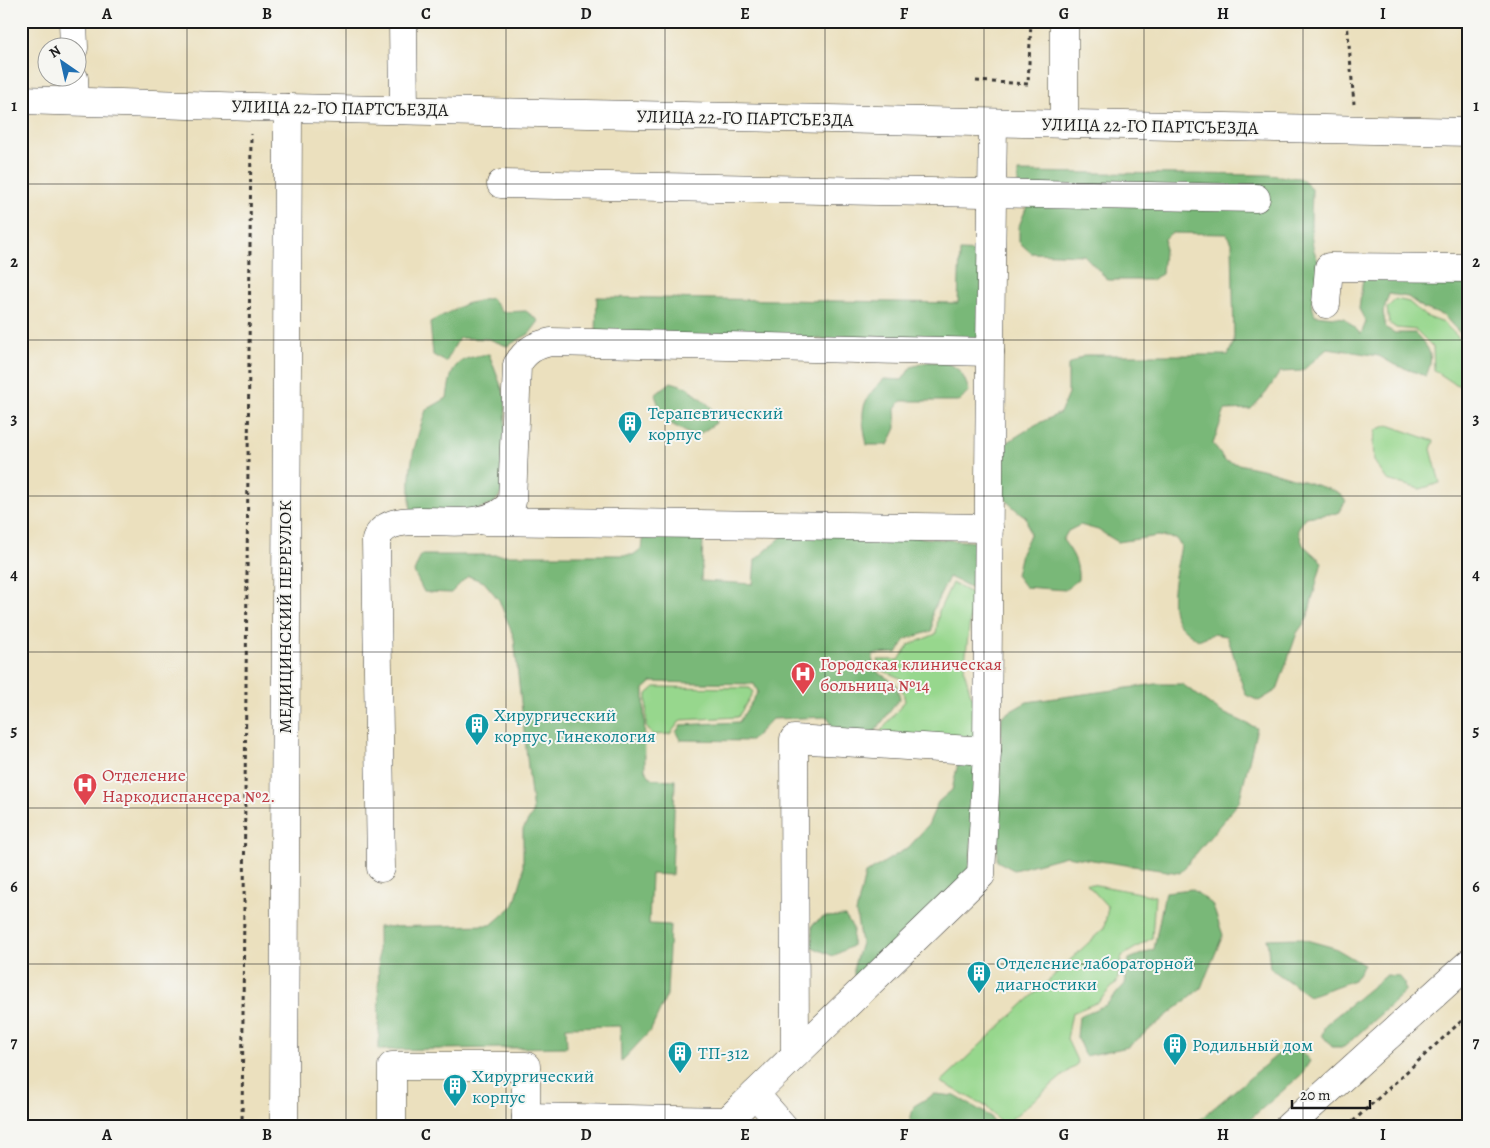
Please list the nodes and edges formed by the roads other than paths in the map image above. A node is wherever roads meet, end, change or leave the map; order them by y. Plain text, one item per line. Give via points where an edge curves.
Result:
1 (73, 21) edge
2 (403, 21) edge
3 (1064, 21) edge
4 (74, 38) edge
5 (74, 89) edge
6 (21, 100) edge
7 (288, 108) junction
8 (404, 110) junction
9 (994, 123) junction
10 (1064, 124) junction
11 (1469, 132) edge
12 (501, 184) dead end
13 (992, 194) junction
14 (1256, 198) dead end
15 (1469, 268) edge
16 (1326, 304) dead end
17 (990, 352) junction
18 (485, 521) junction
19 (989, 528) junction
20 (987, 751) junction
21 (381, 868) dead end
22 (1469, 963) edge
23 (795, 1055) junction
24 (755, 1094) junction
25 (526, 1122) edge
26 (284, 1127) edge
27 (392, 1127) edge
28 (784, 1127) edge
29 (1288, 1127) edge

1 - 4 street
2 - 8 street
3 - 10 street
5 - 6 street, УЛИЦА 22-ГО ПАРТСЪЕЗДА
5 - 7 street, УЛИЦА 22-ГО ПАРТСЪЕЗДА
7 - 8 street, УЛИЦА 22-ГО ПАРТСЪЕЗДА
7 - 26 street, МЕДИЦИНСКИЙ ПЕРЕУЛОК
8 - 9 street, УЛИЦА 22-ГО ПАРТСЪЕЗДА
9 - 10 street, УЛИЦА 22-ГО ПАРТСЪЕЗДА
9 - 13 street
10 - 11 street, УЛИЦА 22-ГО ПАРТСЪЕЗДА
12 - 13 street
13 - 14 street
13 - 17 street
15 - 16 street via 1329,267
17 - 18 street via 541,344 530,349 517,365 512,502 501,514
17 - 19 street
18 - 19 street
18 - 21 street via 399,522 385,528 376,540
19 - 20 street
20 - 23 street via 981,875
20 - 23 street via 794,740
22 - 29 street
23 - 24 street
24 - 25 street via 727,1121
24 - 28 street
25 - 27 street via 526,1066 392,1066

